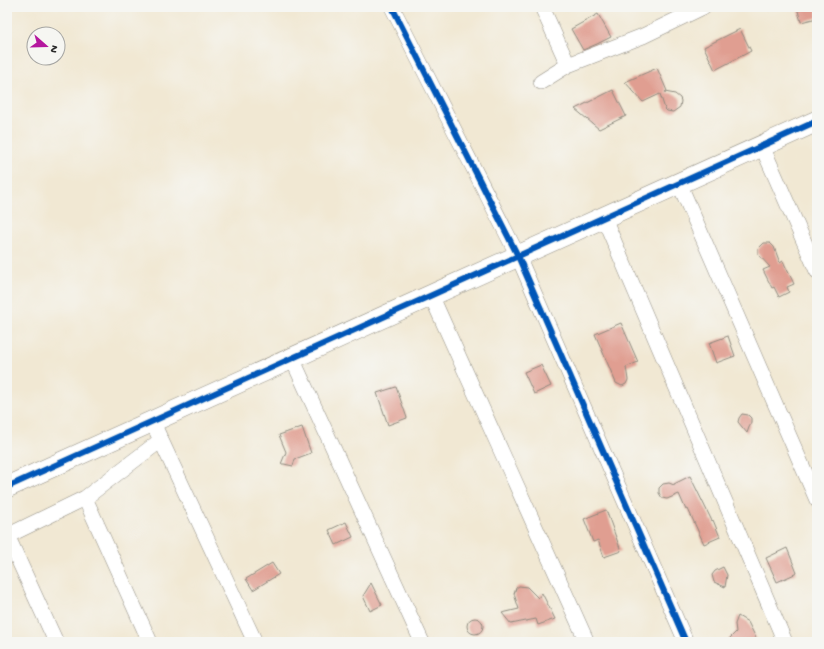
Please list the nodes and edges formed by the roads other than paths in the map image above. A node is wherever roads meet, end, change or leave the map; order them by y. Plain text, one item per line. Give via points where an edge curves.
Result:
1 (392, 7) edge
2 (542, 7) edge
3 (702, 7) edge
4 (568, 65) junction
5 (541, 82) dead end
6 (817, 121) edge
7 (762, 146) junction
8 (679, 183) junction
9 (604, 218) junction
10 (518, 256) junction
11 (817, 270) edge
12 (431, 295) junction
13 (292, 358) junction
14 (152, 421) junction
15 (161, 440) junction
16 (7, 487) edge
17 (84, 498) junction
18 (817, 500) edge
19 (7, 536) edge
20 (56, 642) edge
21 (150, 642) edge
22 (255, 642) edge
23 (422, 642) edge
24 (587, 642) edge
25 (686, 642) edge
26 (785, 642) edge

1 - 10 street
2 - 4 street
3 - 4 street via 643,36
4 - 5 street
6 - 7 street
7 - 8 street
7 - 11 street
8 - 9 street
8 - 18 street
9 - 10 street
9 - 26 street
10 - 12 street
10 - 25 street
12 - 13 street
12 - 24 street
13 - 14 street
13 - 23 street
14 - 15 street
14 - 16 street
15 - 17 street
15 - 22 street
17 - 19 street
17 - 21 street
19 - 20 street

